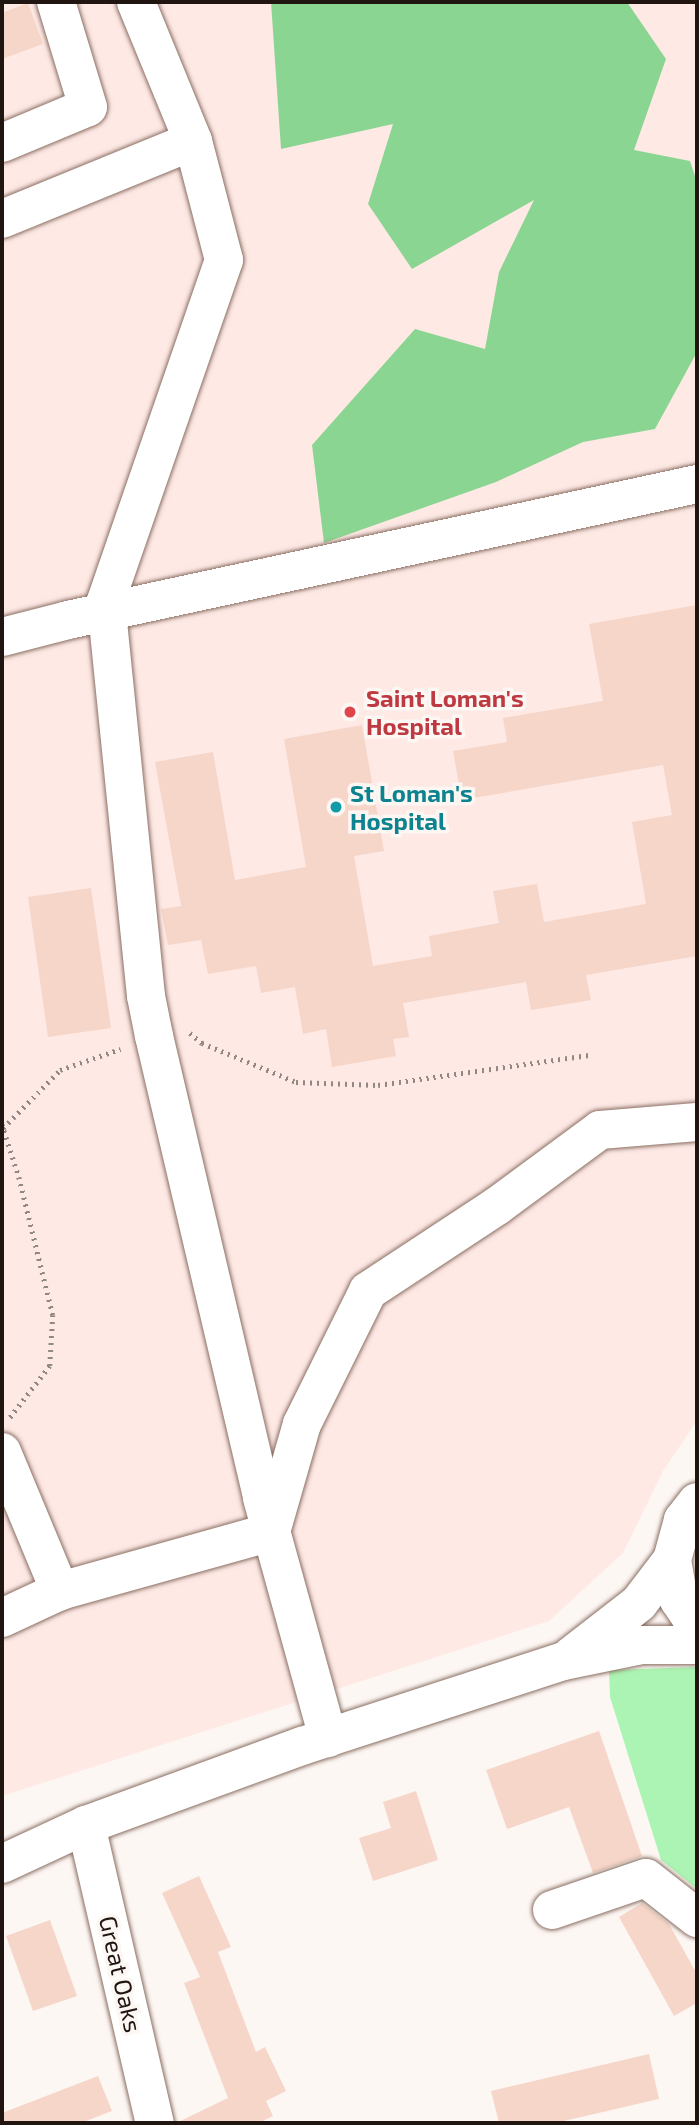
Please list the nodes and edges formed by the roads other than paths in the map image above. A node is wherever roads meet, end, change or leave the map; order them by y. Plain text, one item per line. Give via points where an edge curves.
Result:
1 (56, 2) edge
2 (136, 2) edge
3 (193, 141) junction
4 (2, 143) edge
5 (2, 219) edge
6 (697, 484) edge
7 (107, 612) junction
8 (2, 638) edge
9 (697, 1122) edge
10 (2, 1452) edge
11 (697, 1502) edge
12 (271, 1532) junction
13 (672, 1560) junction
14 (60, 1591) junction
15 (2, 1618) edge
16 (697, 1627) edge
17 (697, 1645) edge
18 (564, 1661) junction
19 (328, 1738) junction
20 (86, 1825) junction
21 (2, 1864) edge
22 (552, 1910) dead end
23 (697, 1918) edge
24 (155, 2123) edge

1 - 4 street via 88,107
2 - 3 street
3 - 5 street
3 - 7 street via 224,260 106,601
6 - 7 street
7 - 8 street
7 - 12 street via 146,996
9 - 12 street via 600,1130 497,1206 368,1291 302,1424
10 - 14 street
11 - 13 street via 683,1520
12 - 14 street
12 - 19 street
13 - 16 street via 679,1600
13 - 18 street via 639,1603
14 - 15 street
17 - 18 street via 642,1645
18 - 19 street
19 - 20 street
20 - 21 street
20 - 24 street, Great Oaks
22 - 23 street via 646,1878

